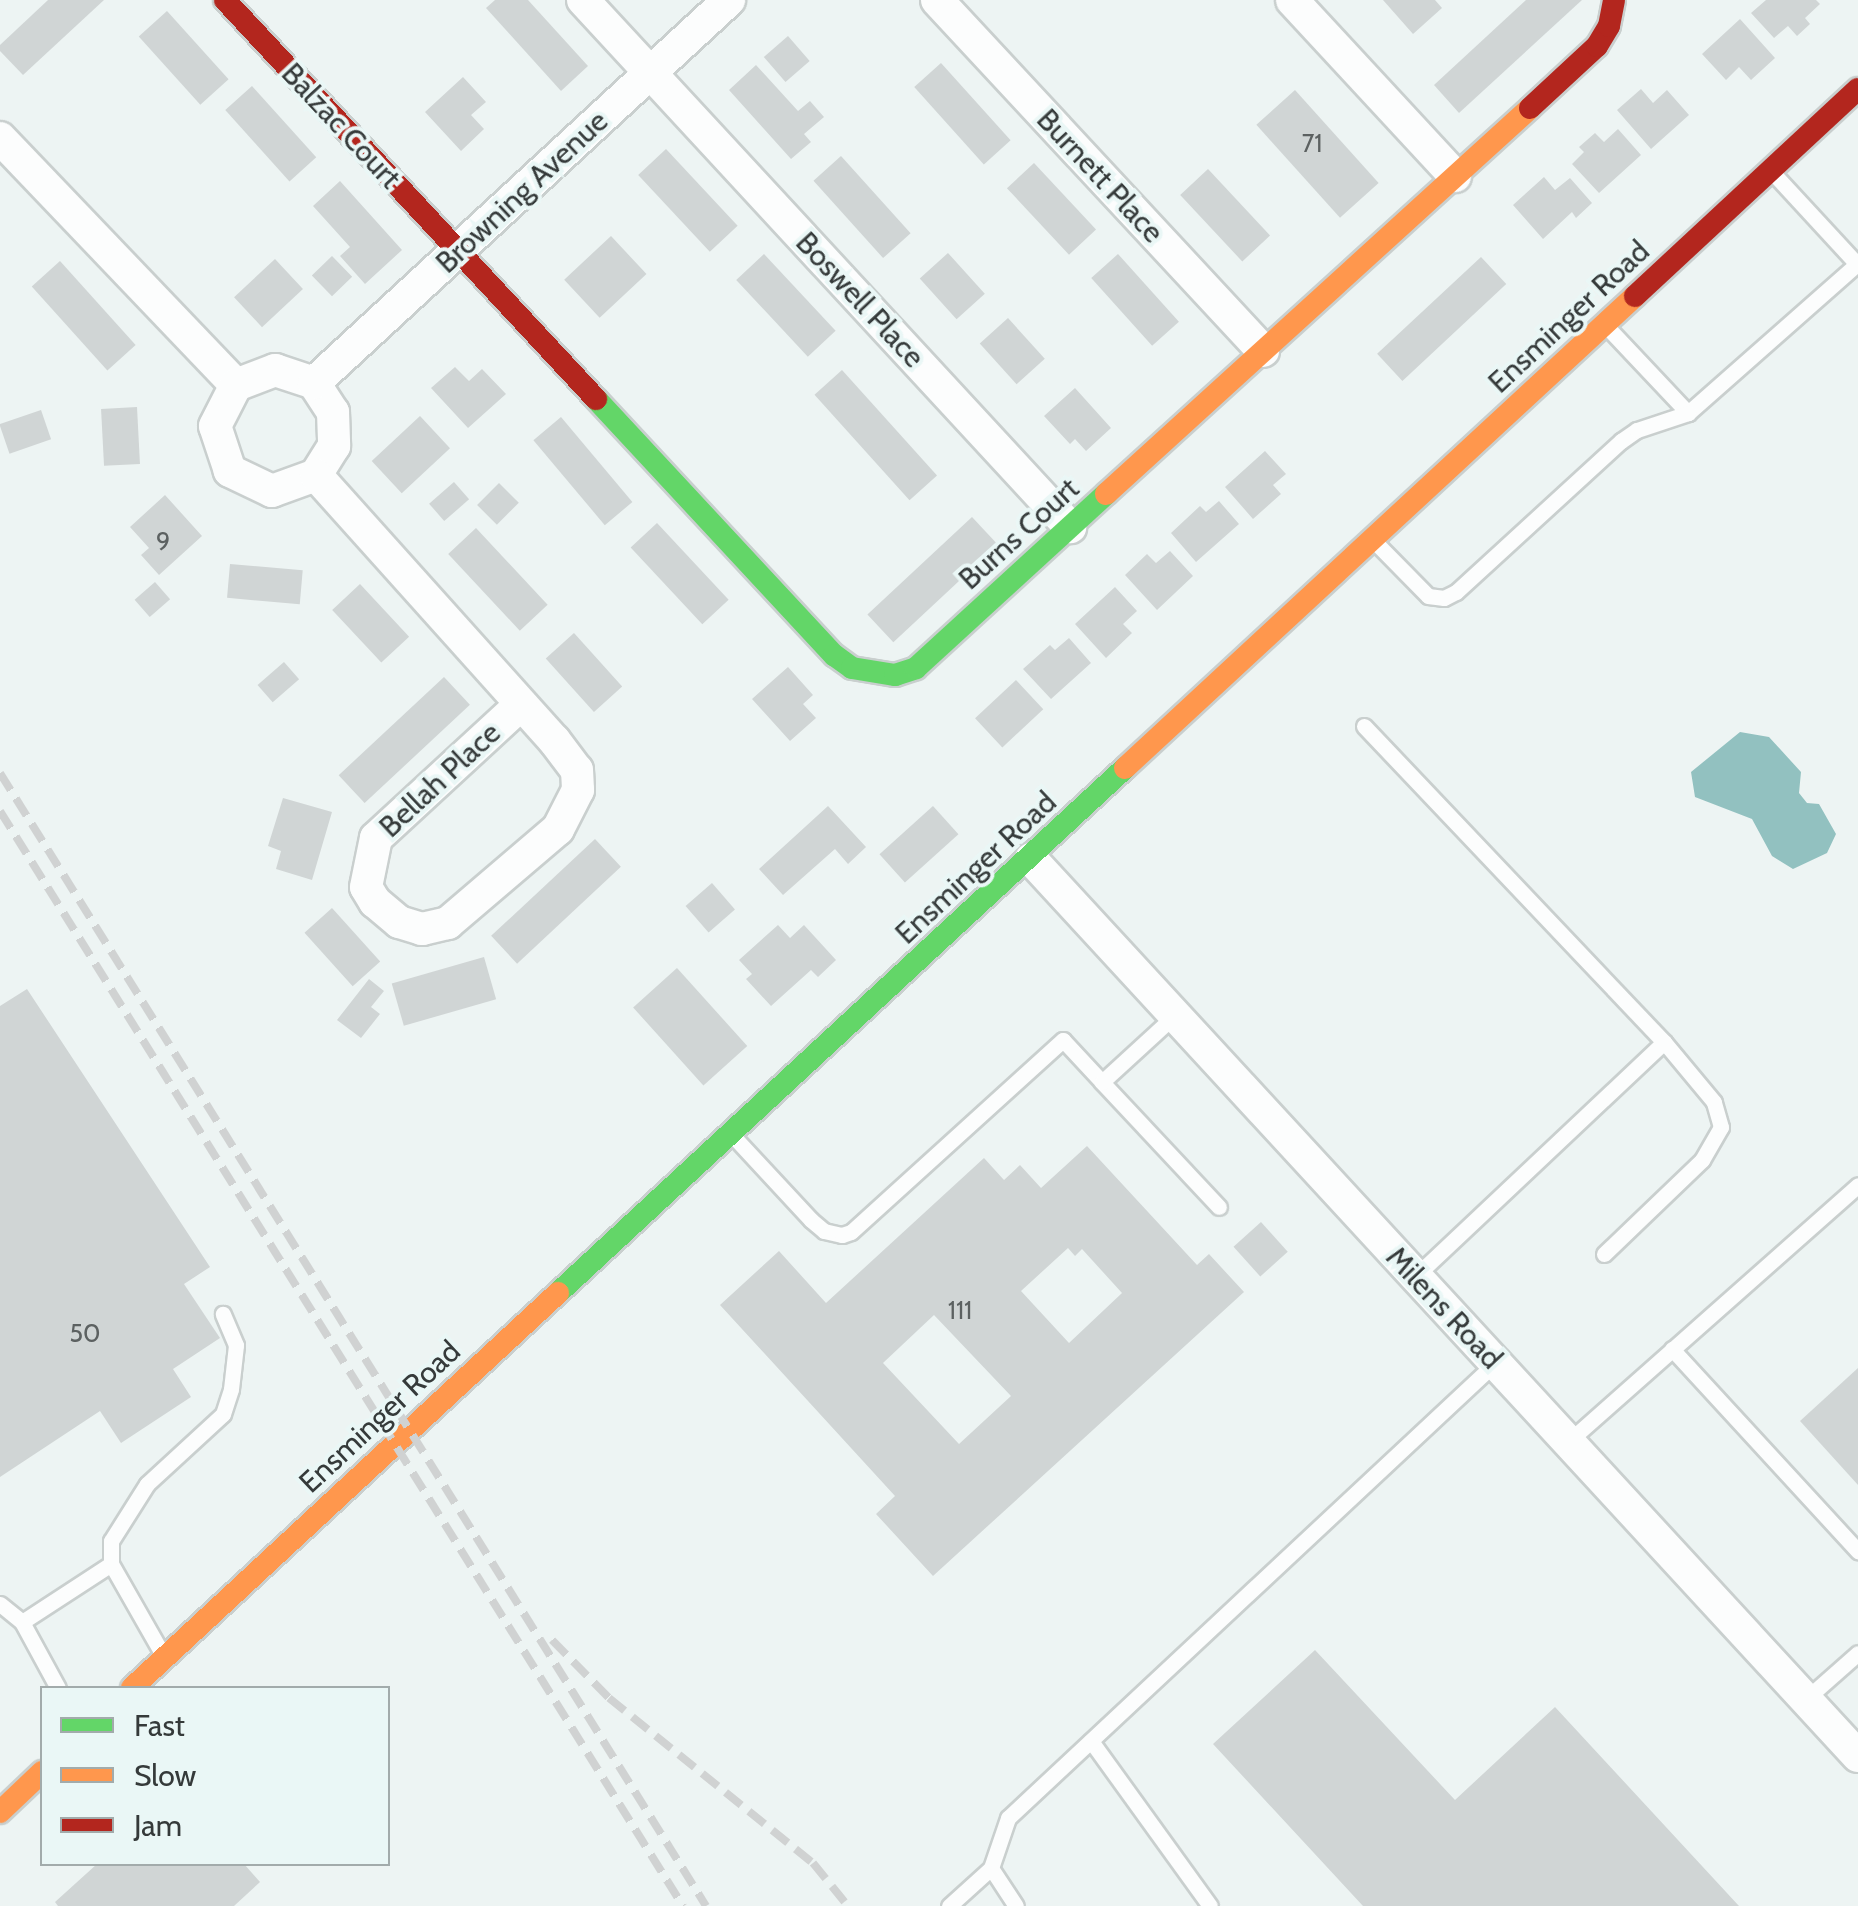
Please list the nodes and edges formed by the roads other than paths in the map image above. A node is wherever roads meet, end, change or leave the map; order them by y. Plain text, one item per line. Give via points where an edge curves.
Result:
1 (224, 0) edge
2 (583, 0) edge
3 (729, 0) edge
4 (937, 0) edge
5 (1292, 0) edge
6 (1614, 0) edge
7 (650, 73) junction
8 (1858, 89) edge
9 (0, 138) edge
10 (1771, 170) junction
11 (1455, 176) junction
12 (458, 251) junction
13 (1857, 265) edge
14 (1605, 325) junction
15 (1264, 352) junction
16 (314, 384) junction
17 (236, 385) junction
18 (1688, 413) junction
19 (316, 475) junction
20 (1070, 527) junction
21 (1374, 540) junction
22 (521, 704) junction
23 (1364, 726) dead end
24 (1031, 859) junction
25 (1175, 1015) junction
26 (1664, 1042) junction
27 (1102, 1082) junction
28 (731, 1134) junction
29 (1858, 1184) edge
30 (1219, 1207) dead end
31 (1604, 1254) dead end
32 (1416, 1277) junction
33 (224, 1314) dead end
34 (1672, 1350) junction
35 (1496, 1363) junction
36 (1569, 1441) junction
37 (1858, 1551) edge
38 (110, 1564) junction
39 (0, 1604) edge
40 (22, 1622) junction
41 (1858, 1652) edge
42 (165, 1658) junction
43 (57, 1686) edge
44 (134, 1686) edge
45 (1806, 1699) junction
46 (1091, 1741) junction
47 (1858, 1756) edge
48 (40, 1774) edge
49 (0, 1812) edge
50 (991, 1868) junction
51 (948, 1906) edge
52 (1016, 1906) edge
53 (1210, 1906) edge

1 - 12 street, Balzac Court
2 - 7 street, Boswell Place
3 - 7 street, Browning Avenue
4 - 15 street, Burnett Place
5 - 11 street
6 - 11 street, Burns Court via 1597,46
7 - 12 street, Browning Avenue
7 - 20 street, Boswell Place
8 - 10 street, Ensminger Road
9 - 17 street
10 - 13 lane
10 - 14 street, Ensminger Road
11 - 15 street, Burns Court
12 - 16 street, Browning Avenue
12 - 20 street, Burns Court via 852,668 895,675 916,668
13 - 18 lane
14 - 18 lane
14 - 21 street, Ensminger Road
15 - 20 street, Burns Court
16 - 17 street via 275,370
16 - 19 street via 333,412 334,446
17 - 19 street via 215,426 230,470 272,491
18 - 21 lane via 1621,441 1444,598 1428,596
19 - 22 street, Bellah Place
21 - 24 street, Ensminger Road
22 - 22 street, Bellah Place via 576,770 578,790 558,829 448,923 422,929 398,922 366,887 376,838
23 - 26 lane
24 - 25 street, Milens Road
24 - 28 street, Ensminger Road
25 - 27 lane
25 - 32 street, Milens Road
26 - 31 lane via 1714,1102 1721,1128 1702,1160
26 - 32 lane
27 - 28 lane via 1062,1040 842,1235 811,1220
27 - 30 lane
28 - 42 street, Ensminger Road
29 - 34 lane
32 - 35 street, Milens Road
33 - 38 lane via 236,1345 222,1414 147,1484 111,1540
34 - 36 lane
34 - 37 lane
35 - 36 street, Milens Road
35 - 46 lane
36 - 45 street, Milens Road
38 - 40 lane
38 - 42 lane
39 - 40 lane
40 - 43 lane
41 - 45 lane
42 - 44 street, Ensminger Road
45 - 47 street, Milens Road
46 - 50 lane via 1008,1818
46 - 53 lane
48 - 49 street
50 - 51 lane
50 - 52 lane

